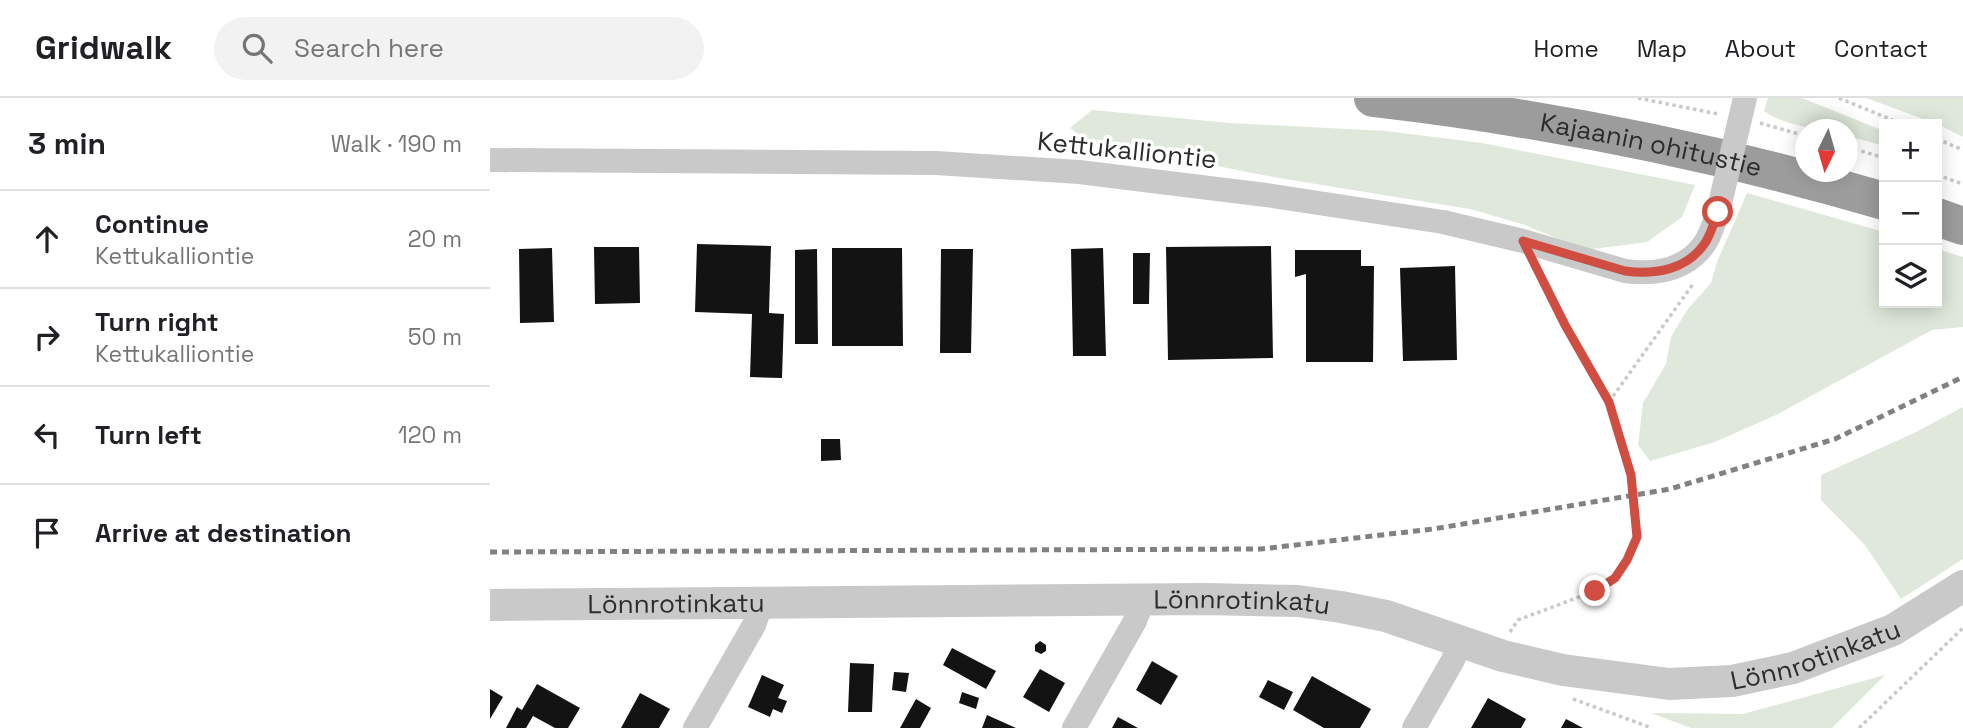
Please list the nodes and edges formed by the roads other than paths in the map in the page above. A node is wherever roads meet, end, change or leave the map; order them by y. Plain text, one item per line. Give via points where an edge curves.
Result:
1 (1373, 98) edge
2 (1745, 98) edge
3 (490, 160) edge
4 (1879, 200) edge
5 (1942, 219) edge
6 (1963, 226) edge
7 (1963, 586) edge
8 (1143, 600) junction
9 (762, 603) junction
10 (490, 605) edge
11 (1461, 642) junction
12 (695, 728) edge
13 (1074, 728) edge
14 (1414, 728) edge

1 - 4 highway, Kajaanin ohitustie via 1642,139
2 - 3 street, Kettukalliontie, bridge via 1718,212 1706,242 1694,256 1672,269 1642,273 1416,218 1066,172 936,163
5 - 6 highway
7 - 11 street, Lönnrotinkatu via 1893,630 1793,668 1732,681 1669,684 1563,670
8 - 9 street, Lönnrotinkatu
8 - 11 street, Lönnrotinkatu via 1298,601 1386,617
8 - 13 street
9 - 10 street, Lönnrotinkatu
9 - 12 street
11 - 14 street

